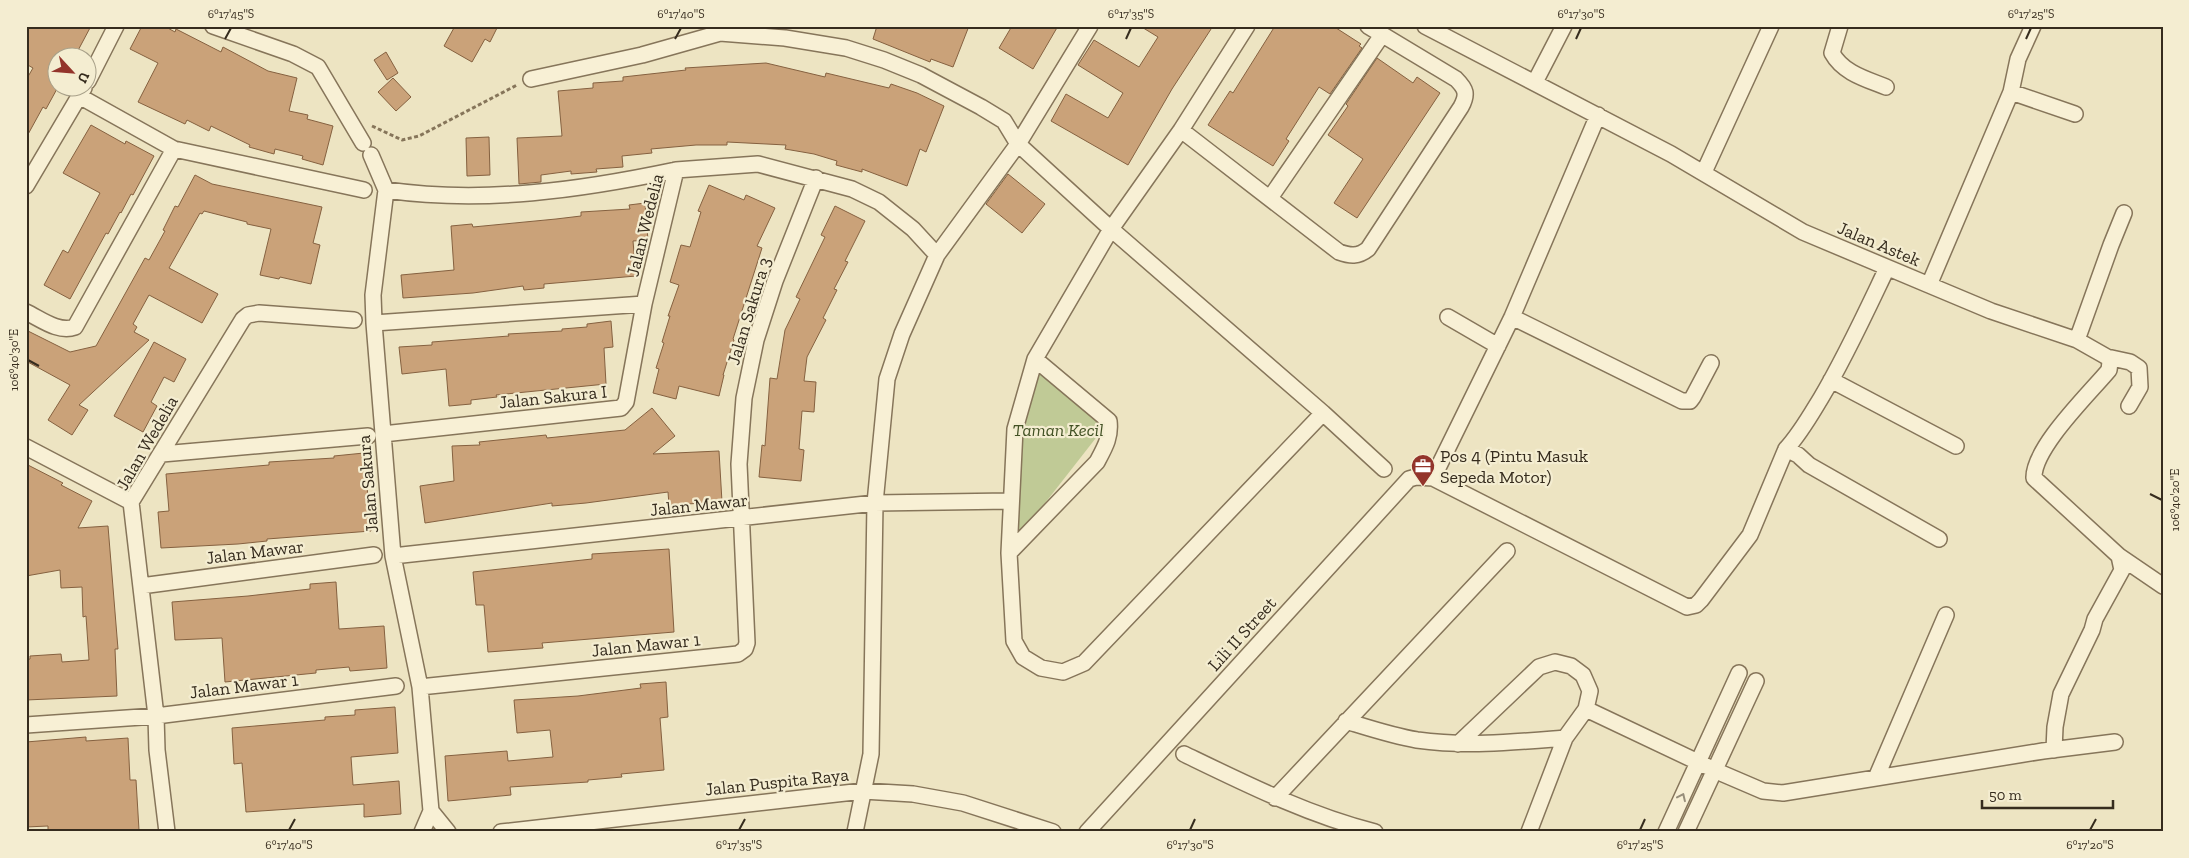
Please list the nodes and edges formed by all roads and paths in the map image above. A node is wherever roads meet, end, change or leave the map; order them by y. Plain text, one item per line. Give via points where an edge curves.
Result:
1 (116, 26) edge
2 (213, 26) edge
3 (1090, 26) edge
4 (1247, 26) edge
5 (1368, 26) edge
6 (1425, 26) edge
7 (1564, 26) edge
8 (1771, 26) edge
9 (1840, 26) edge
10 (2033, 26) edge
11 (721, 30) edge
12 (1382, 35) junction
13 (98, 61) edge
14 (530, 79) joint
15 (1535, 82) junction
16 (1886, 87) dead end
17 (2011, 92) junction
18 (78, 98) edge
19 (92, 98) edge
20 (347, 114) junction
21 (2075, 114) dead end
22 (1598, 115) junction
23 (1181, 130) junction
24 (1018, 144) junction
25 (174, 149) junction
26 (676, 170) junction
27 (1704, 172) junction
28 (816, 178) junction
29 (26, 186) edge
30 (364, 190) dead end
31 (386, 190) junction
32 (1270, 198) junction
33 (2124, 213) dead end
34 (1111, 230) junction
35 (937, 255) junction
36 (1888, 268) junction
37 (1929, 285) junction
38 (644, 304) junction
39 (26, 312) edge
40 (1448, 317) dead end
41 (1512, 317) junction
42 (354, 320) dead end
43 (374, 323) junction
44 (2077, 340) junction
45 (1498, 346) junction
46 (2107, 357) junction
47 (1035, 359) junction
48 (1711, 363) dead end
49 (1831, 380) junction
50 (2129, 406) dead end
51 (1323, 413) junction
52 (376, 435) junction
53 (1956, 446) dead end
54 (26, 447) edge
55 (1786, 449) junction
56 (162, 454) junction
57 (1384, 469) dead end
58 (1433, 478) junction
59 (1010, 501) junction
60 (131, 502) junction
61 (875, 503) junction
62 (740, 519) junction
63 (1939, 538) dead end
64 (1507, 551) dead end
65 (1009, 552) junction
66 (374, 555) dead end
67 (394, 556) junction
68 (2119, 556) junction
69 (141, 586) junction
70 (2163, 586) edge
71 (1946, 615) dead end
72 (1739, 673) dead end
73 (1756, 681) dead end
74 (396, 686) dead end
75 (420, 687) junction
76 (1586, 709) junction
77 (156, 716) junction
78 (1346, 722) junction
79 (26, 725) edge
80 (1565, 738) junction
81 (2115, 742) dead end
82 (1458, 744) junction
83 (2054, 750) junction
84 (1184, 754) dead end
85 (1697, 763) junction
86 (1714, 770) junction
87 (1876, 778) junction
88 (863, 791) junction
89 (1275, 798) junction
90 (431, 811) junction
91 (167, 832) edge
92 (422, 832) edge
93 (448, 832) edge
94 (501, 832) edge
95 (855, 832) edge
96 (1053, 832) edge
97 (1087, 832) edge
98 (1375, 832) edge
99 (1529, 832) edge
100 (1666, 832) edge
101 (1686, 832) edge

1 - 13 street
2 - 20 street via 293,54 318,67
3 - 24 street
4 - 23 street
5 - 12 street
6 - 15 street, Jalan Astek
7 - 15 street
8 - 27 street
9 - 16 street via 1832,54 1837,63
10 - 17 street, Jalan Astek via 2018,59
11 - 14 street via 642,55
11 - 24 street via 816,42 884,60 982,106 1004,121
12 - 32 street
12 - 32 street via 1456,79 1466,93 1461,107 1368,249 1354,256 1338,252
14 - 20 path via 419,136 402,140
15 - 22 street, Jalan Astek
17 - 21 street
17 - 37 street, Jalan Astek
18 - 29 street
19 - 25 street
20 - 31 street
22 - 27 street, Jalan Astek
22 - 41 street
23 - 32 street
23 - 34 street
24 - 34 street
24 - 35 street
25 - 30 street
25 - 39 street via 75,327 66,330
26 - 28 street, Jalan Wedelia via 758,164
26 - 31 street via 580,188 504,195 460,197
26 - 38 street, Jalan Wedelia
27 - 36 street, Jalan Astek via 1803,232
28 - 35 street, Jalan Wedelia via 852,189 878,202 913,229
28 - 62 street, Jalan Sakura 3 via 775,281 756,340 744,408 739,464
31 - 43 street, Jalan Sakura via 373,295
33 - 44 street
34 - 47 street
34 - 51 street
35 - 61 street via 902,334 887,379
36 - 37 street, Jalan Astek
36 - 49 street
37 - 44 street
38 - 43 street, Jalan Wedelia
38 - 52 street, Jalan Sakura I via 626,402 621,408
40 - 45 street
41 - 45 street
41 - 48 street via 1682,401 1690,401 1694,397
42 - 56 street, Jalan Wedelia via 259,312 248,315 238,326
43 - 52 street, Jalan Sakura
44 - 46 street
45 - 58 street
46 - 50 street via 2130,362 2139,368 2140,387
46 - 68 street via 2109,370 2043,447 2034,478
47 - 59 street via 1015,429
47 - 65 street via 1109,421 1110,432 1098,462
49 - 53 street
49 - 55 street
51 - 57 street
51 - 65 street via 1084,663 1063,672 1042,668 1023,657 1014,641
52 - 56 street, Jalan Sakura I
52 - 67 street, Jalan Sakura
54 - 60 street
55 - 58 street via 1750,535 1701,600 1687,607
55 - 63 street via 1808,465
56 - 60 street, Jalan Wedelia
58 - 97 street, Lili II Street via 1416,477 1401,486
59 - 61 street, Jalan Mawar
59 - 65 street
60 - 69 street, Jalan Wedelia
61 - 62 street, Jalan Mawar
61 - 88 street via 871,754
62 - 67 street, Jalan Mawar
62 - 75 street, Jalan Mawar 1 via 747,643 742,652
64 - 78 street
66 - 69 street, Jalan Mawar
67 - 75 street, Jalan Sakura
68 - 70 street
68 - 83 street via 2122,570 2095,619 2061,694
69 - 77 street, Jalan Wedelia
71 - 87 street
72 - 85 street
73 - 86 street
74 - 77 street, Jalan Mawar 1
75 - 90 street, Jalan Sakura
76 - 80 street
76 - 82 street via 1590,691 1583,675 1571,666 1555,662 1539,667
76 - 85 street
77 - 79 street, Jalan Mawar 1
77 - 91 street, Jalan Wedelia
78 - 82 street via 1415,740
78 - 89 street
80 - 82 street
80 - 99 street
81 - 83 street
83 - 87 street
84 - 89 street
85 - 86 street
100 -> 85 street
86 - 87 street via 1763,791 1783,793
86 - 101 street
88 - 94 street, Jalan Puspita Raya
88 - 95 street
88 - 96 street, Jalan Puspita Raya via 913,794 963,803
89 - 98 street
90 - 92 street, Jalan Sakura
90 - 93 street

